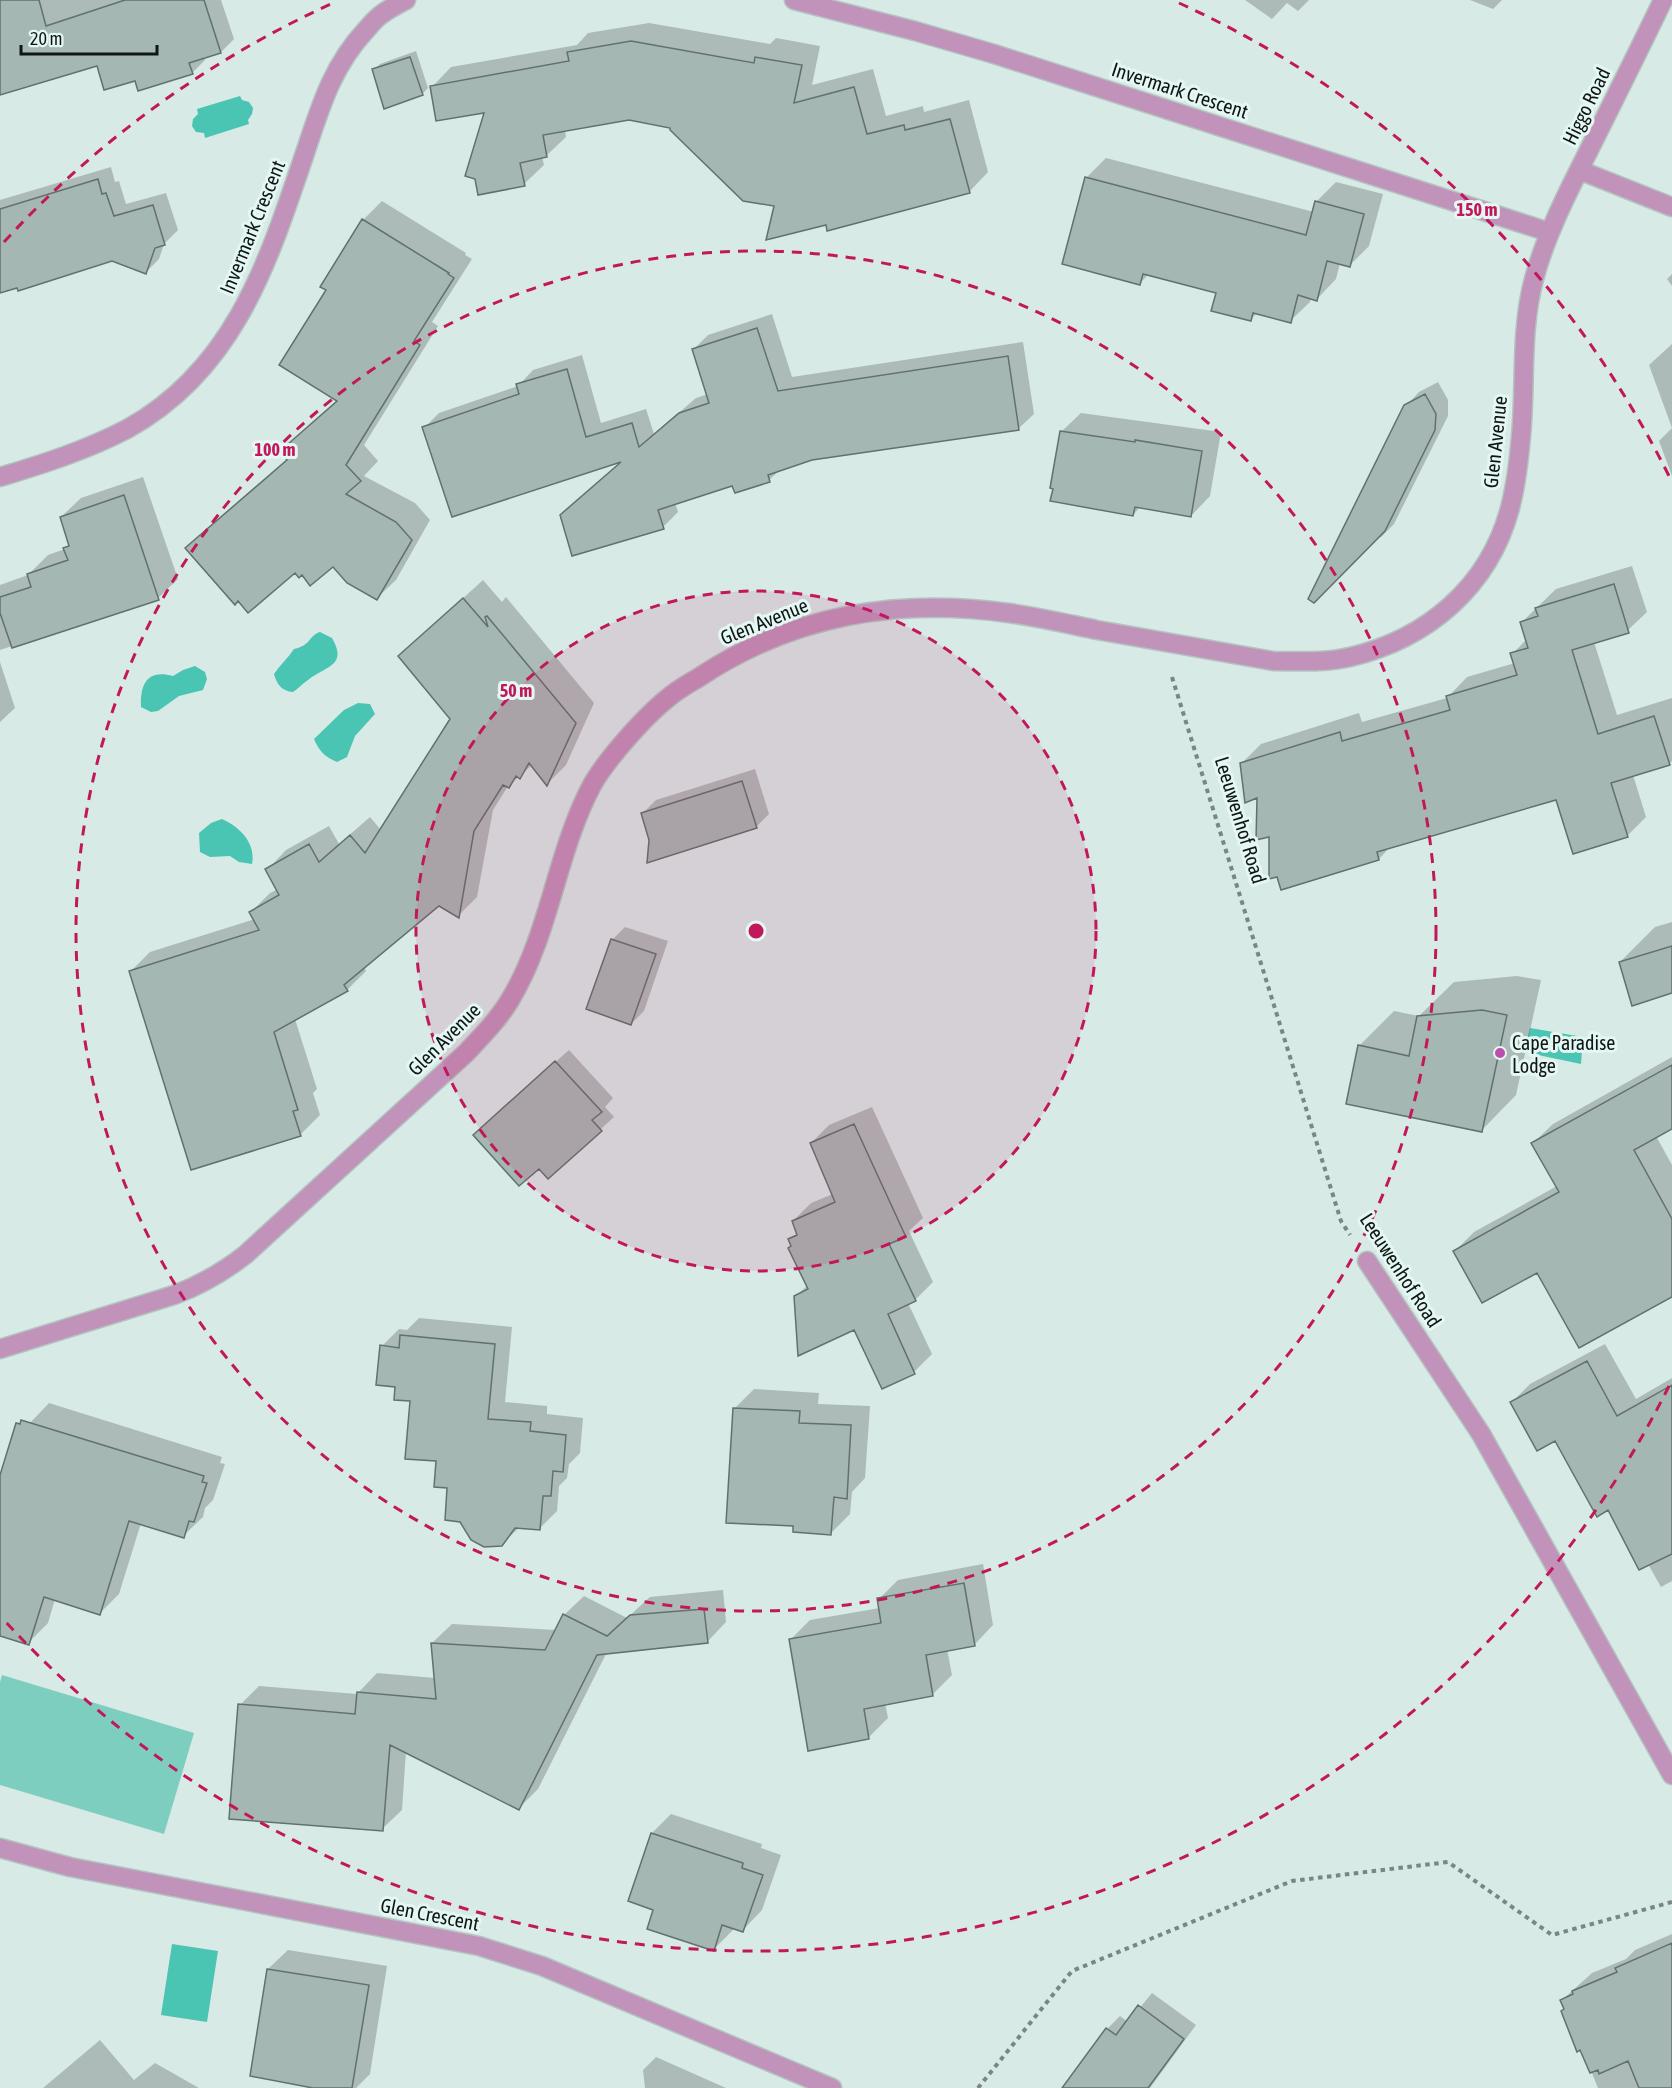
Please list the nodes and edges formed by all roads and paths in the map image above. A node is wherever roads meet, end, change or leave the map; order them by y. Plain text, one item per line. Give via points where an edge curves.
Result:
1 (406, 0) edge
2 (794, 0) edge
3 (1663, 0) edge
4 (1579, 170) junction
5 (1672, 207) edge
6 (1549, 232) junction
7 (0, 477) edge
8 (1161, 641) junction
9 (1367, 1261) joint
10 (0, 1349) edge
11 (1672, 1775) edge
12 (0, 1848) edge
13 (1672, 1902) edge
14 (832, 2088) edge
15 (978, 2088) edge

1 - 7 street, Invermark Crescent via 381,14 350,46 336,70 256,288 214,354 190,382 128,428 89,447
2 - 6 street, Invermark Crescent via 994,54
3 - 4 street, Higgo Road
4 - 5 street
4 - 6 street, Higgo Road
6 - 8 street, Glen Avenue via 1534,279 1525,328 1521,434 1510,510 1478,576 1455,603 1428,625 1389,645 1348,658 1273,661
8 - 9 path, Leeuwenhof Road via 1341,1221
8 - 10 street, Glen Avenue via 1010,613 896,608 840,616 790,632 723,662 668,698 627,739 593,783 574,826 526,969 490,1028 466,1053 224,1271 174,1295
9 - 11 street, Leeuwenhof Road via 1481,1434
12 - 14 street, Glen Crescent via 70,1867 479,1946 542,1966
13 - 15 path via 1552,1935 1448,1862 1292,1881 1072,1971

